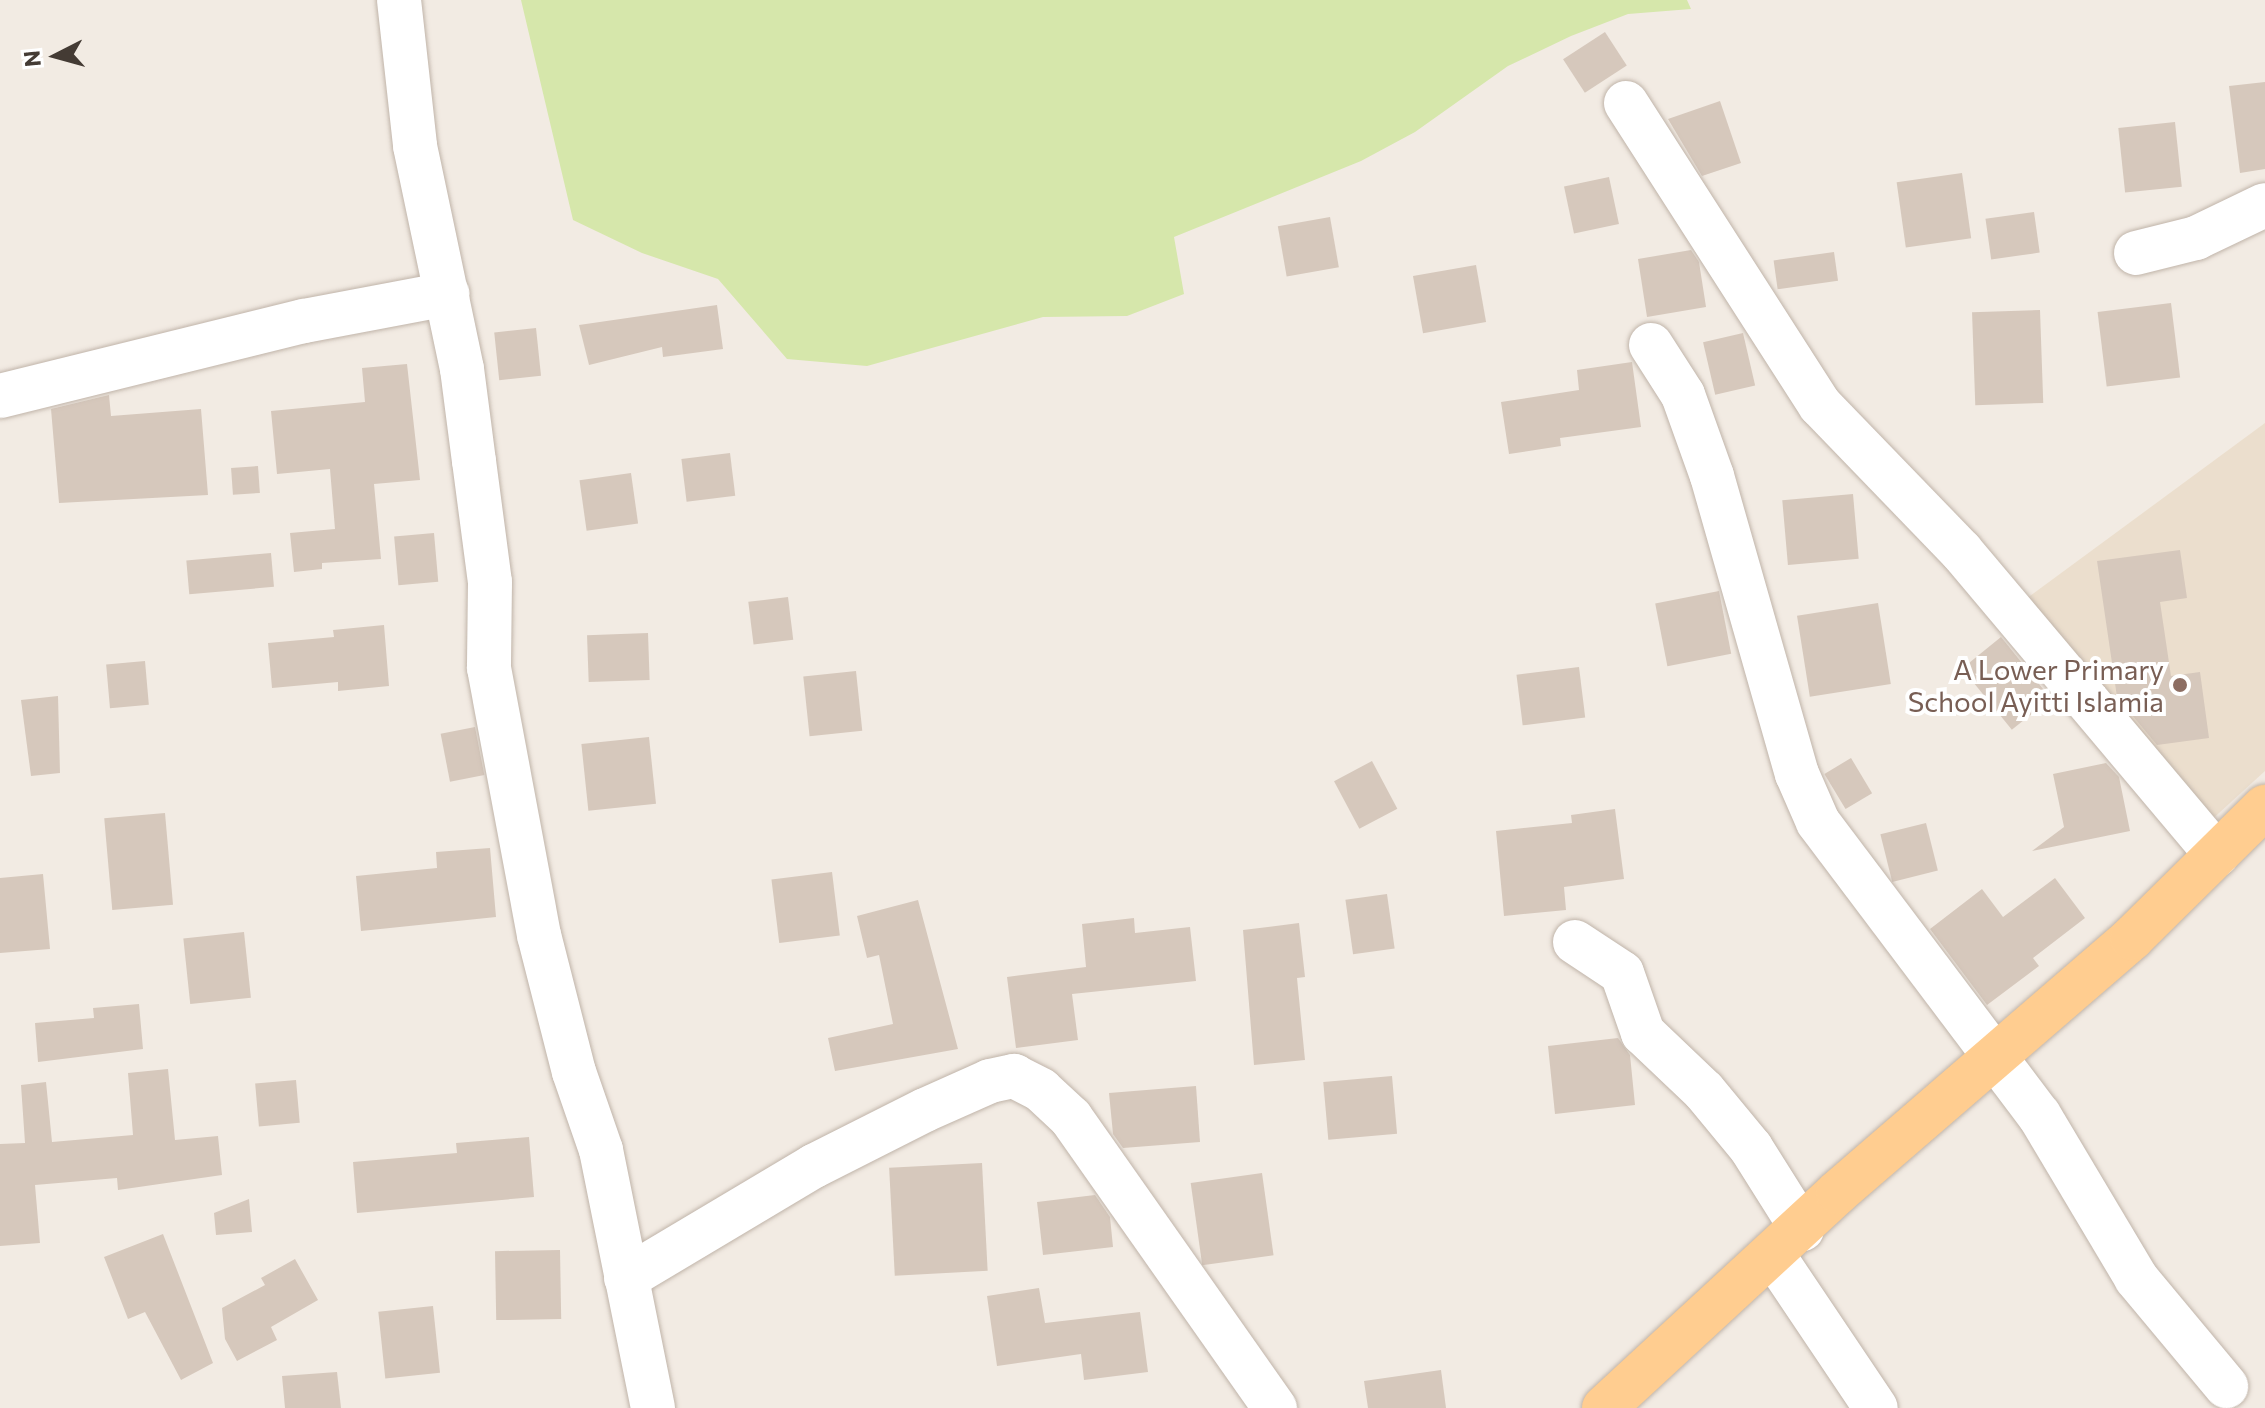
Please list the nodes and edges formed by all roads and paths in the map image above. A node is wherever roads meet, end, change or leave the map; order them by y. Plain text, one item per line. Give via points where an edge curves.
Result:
1 (399, 0) edge
2 (1626, 103) dead end
3 (2265, 205) edge
4 (2136, 253) dead end
5 (447, 294) junction
6 (1651, 345) dead end
7 (0, 396) edge
8 (2265, 807) edge
9 (2217, 855) junction
10 (1575, 942) dead end
11 (1995, 1059) junction
12 (1787, 1242) junction
13 (626, 1278) junction
14 (2226, 1386) dead end
15 (653, 1408) edge
16 (1275, 1408) edge
17 (1604, 1408) edge
18 (1876, 1408) edge

1 - 5 street via 415,146
2 - 9 street via 1820,405 1961,551
3 - 4 street via 2196,238
5 - 7 street via 304,321
5 - 13 street via 490,582 489,668 539,935 574,1072 601,1150
6 - 11 street via 1683,395 1712,476 1797,774 1818,822
8 - 9 main road
9 - 11 main road
10 - 12 street via 1622,973 1643,1033 1704,1091 1742,1137
11 - 12 main road
11 - 14 street via 2039,1115 2136,1278
12 - 17 main road
12 - 18 street
13 - 15 street
13 - 16 street via 814,1166 925,1110 1014,1076 1041,1090 1071,1118

